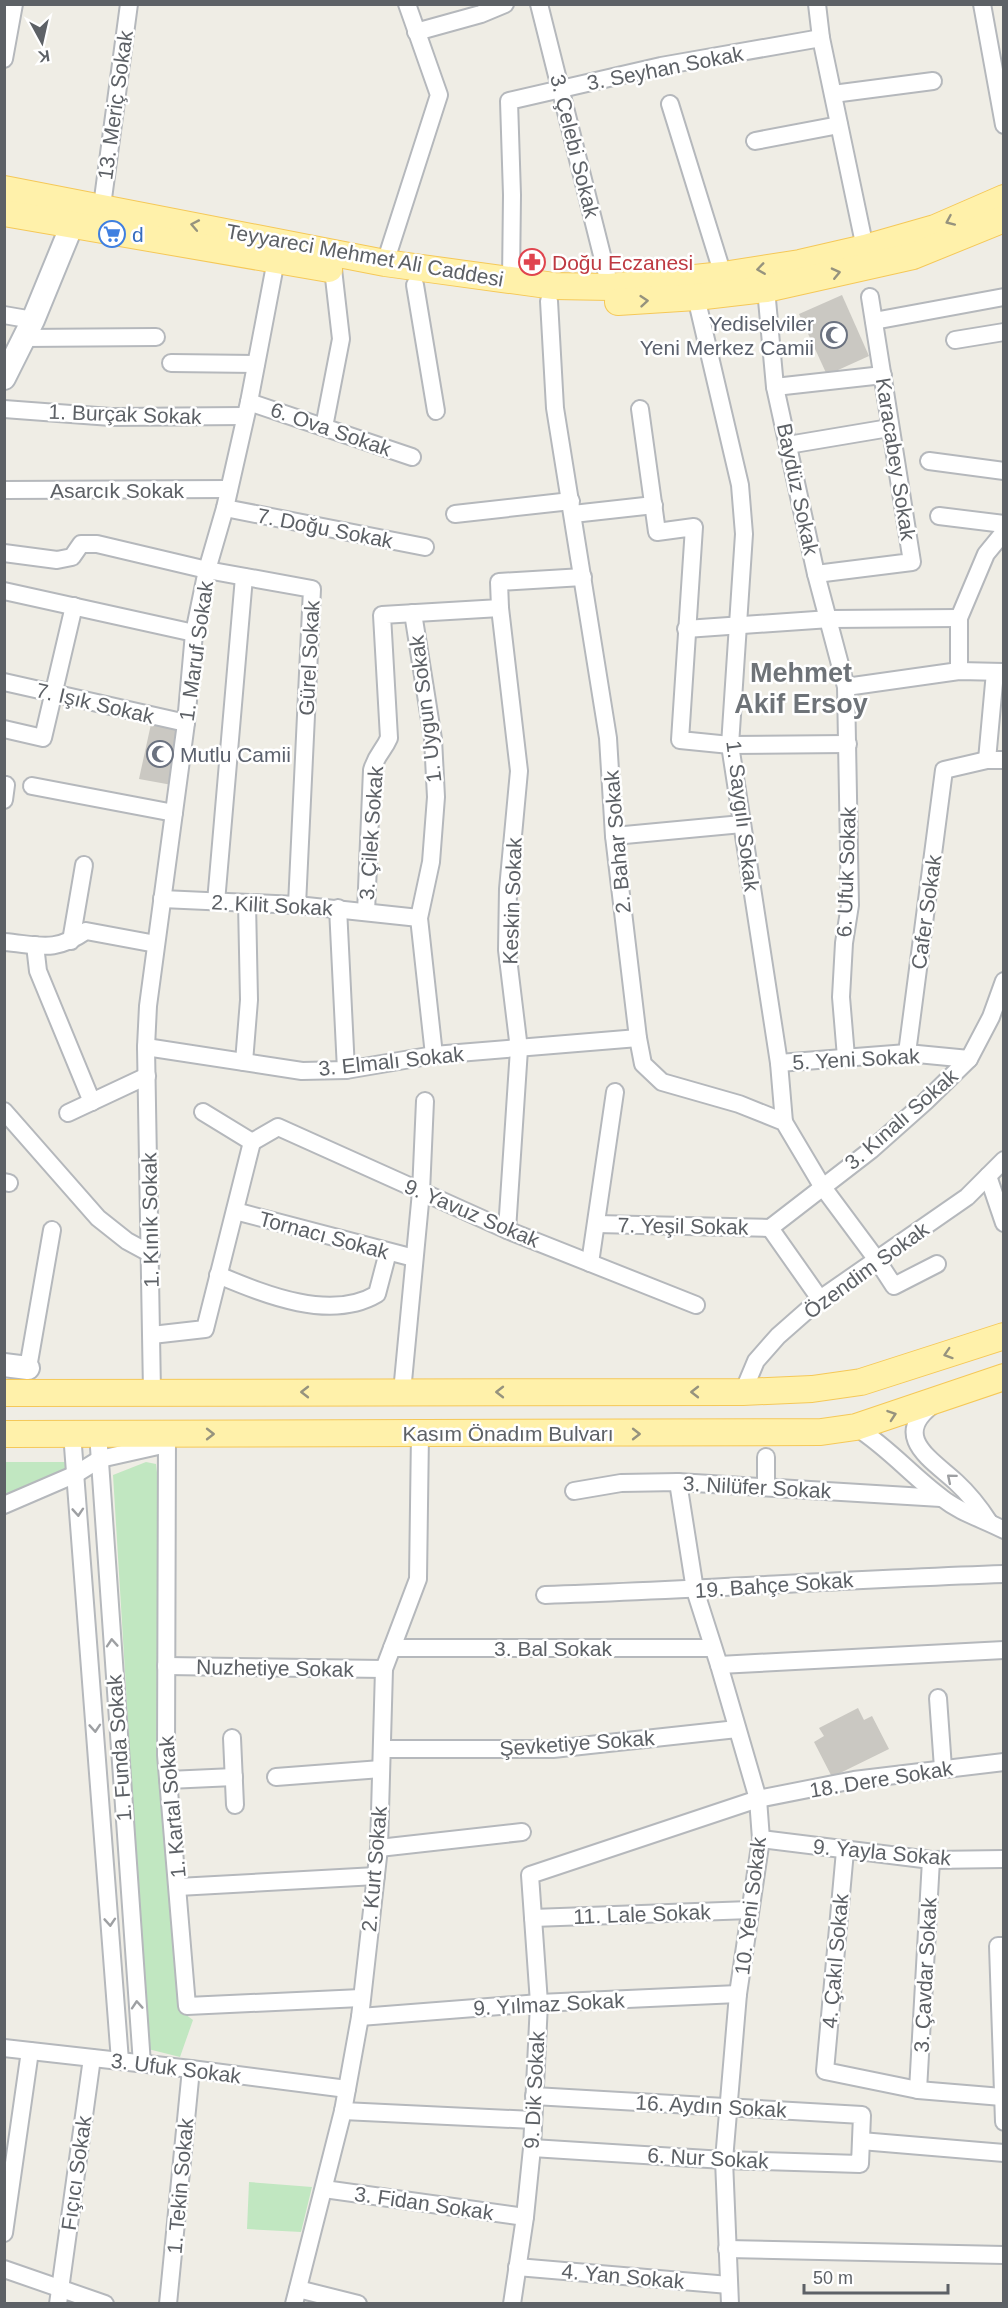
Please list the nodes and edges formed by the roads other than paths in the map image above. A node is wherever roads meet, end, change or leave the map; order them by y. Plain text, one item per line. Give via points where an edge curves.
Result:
1 (14, 4) edge
2 (129, 4) edge
3 (407, 4) edge
4 (505, 4) edge
5 (539, 4) edge
6 (817, 4) edge
7 (982, 4) edge
8 (480, 9) edge
9 (416, 32) junction
10 (821, 38) junction
11 (4, 59) edge
12 (933, 81) dead end
13 (562, 89) junction
14 (833, 94) junction
15 (670, 104) dead end
16 (1004, 125) edge
17 (839, 126) junction
18 (755, 141) dead end
19 (4, 189) edge
20 (1004, 198) edge
21 (102, 206) junction
22 (4, 213) edge
23 (1004, 219) edge
24 (72, 225) junction
25 (864, 248) junction
26 (276, 260) junction
27 (385, 263) junction
28 (333, 269) junction
29 (723, 275) junction
30 (511, 280) junction
31 (415, 285) junction
32 (610, 287) junction
33 (766, 289) junction
34 (696, 297) junction
35 (870, 297) dead end
36 (1004, 297) edge
37 (549, 302) junction
38 (4, 315) edge
39 (874, 321) junction
40 (28, 329) junction
41 (1004, 332) edge
42 (156, 337) dead end
43 (955, 340) dead end
44 (171, 363) dead end
45 (256, 364) junction
46 (883, 375) junction
47 (4, 378) edge
48 (775, 387) junction
49 (4, 409) edge
50 (247, 409) junction
51 (640, 409) dead end
52 (436, 411) dead end
53 (324, 427) junction
54 (889, 428) junction
55 (788, 445) junction
56 (412, 457) dead end
57 (929, 461) dead end
58 (1004, 471) edge
59 (229, 489) junction
60 (4, 490) edge
61 (654, 505) junction
62 (225, 508) junction
63 (572, 508) junction
64 (456, 514) dead end
65 (939, 516) dead end
66 (1004, 524) edge
67 (1004, 532) edge
68 (425, 547) dead end
69 (4, 554) edge
70 (207, 570) junction
71 (816, 574) junction
72 (244, 577) junction
73 (583, 577) junction
74 (4, 591) edge
75 (74, 606) junction
76 (500, 608) junction
77 (413, 613) junction
78 (959, 618) junction
79 (830, 619) junction
80 (738, 626) junction
81 (686, 629) junction
82 (194, 633) junction
83 (959, 671) junction
84 (999, 672) edge
85 (4, 682) edge
86 (846, 687) junction
87 (54, 694) junction
88 (186, 723) junction
89 (4, 729) edge
90 (848, 744) junction
91 (730, 745) junction
92 (995, 760) edge
93 (32, 786) dead end
94 (174, 813) junction
95 (742, 824) junction
96 (614, 836) junction
97 (84, 865) dead end
98 (162, 899) junction
99 (216, 902) junction
100 (247, 903) junction
101 (297, 905) junction
102 (338, 908) junction
103 (366, 912) junction
104 (419, 918) junction
105 (71, 941) junction
106 (4, 942) edge
107 (156, 944) junction
108 (35, 945) junction
109 (1004, 981) edge
110 (638, 1038) junction
111 (146, 1047) junction
112 (519, 1049) junction
113 (907, 1053) junction
114 (434, 1055) junction
115 (846, 1057) junction
116 (969, 1059) junction
117 (244, 1062) junction
118 (779, 1063) junction
119 (346, 1070) junction
120 (147, 1076) junction
121 (615, 1092) dead end
122 (425, 1101) dead end
123 (92, 1102) junction
124 (4, 1110) edge
125 (203, 1112) dead end
126 (68, 1113) dead end
127 (784, 1122) junction
128 (252, 1142) junction
129 (1004, 1160) edge
130 (988, 1176) junction
131 (822, 1186) junction
132 (421, 1192) junction
133 (235, 1211) junction
134 (1004, 1223) edge
135 (596, 1224) junction
136 (770, 1228) junction
137 (52, 1230) dead end
138 (507, 1230) junction
139 (388, 1252) junction
140 (151, 1254) junction
141 (414, 1258) junction
142 (877, 1260) junction
143 (590, 1263) junction
144 (937, 1264) dead end
145 (218, 1275) junction
146 (820, 1299) junction
147 (696, 1305) dead end
148 (152, 1335) junction
149 (1004, 1336) edge
150 (4, 1365) edge
151 (28, 1368) joint
152 (1004, 1377) edge
153 (152, 1392) junction
154 (402, 1392) junction
155 (743, 1392) junction
156 (4, 1393) edge
157 (940, 1399) junction
158 (856, 1427) junction
159 (72, 1433) junction
160 (98, 1433) junction
161 (420, 1433) junction
162 (4, 1434) edge
163 (167, 1439) junction
164 (766, 1457) dead end
165 (100, 1459) junction
166 (75, 1474) junction
167 (678, 1482) junction
168 (766, 1487) junction
169 (574, 1491) dead end
170 (941, 1498) junction
171 (4, 1505) edge
172 (996, 1526) edge
173 (1004, 1574) edge
174 (695, 1590) junction
175 (545, 1595) dead end
176 (392, 1647) junction
177 (713, 1648) junction
178 (1004, 1650) edge
179 (719, 1665) junction
180 (166, 1666) junction
181 (384, 1669) junction
182 (938, 1698) dead end
183 (737, 1729) junction
184 (232, 1738) dead end
185 (382, 1749) junction
186 (1004, 1762) edge
187 (943, 1768) junction
188 (381, 1769) junction
189 (234, 1777) junction
190 (276, 1777) dead end
191 (168, 1779) junction
192 (758, 1799) junction
193 (235, 1805) dead end
194 (522, 1832) dead end
195 (761, 1839) junction
196 (379, 1848) junction
197 (845, 1851) junction
198 (1004, 1859) edge
199 (932, 1860) junction
200 (530, 1875) joint
201 (376, 1876) junction
202 (178, 1887) junction
203 (750, 1910) junction
204 (533, 1918) junction
205 (1001, 1946) edge
206 (738, 1994) junction
207 (361, 1998) junction
208 (539, 2003) junction
209 (360, 2017) junction
210 (4, 2048) edge
211 (30, 2051) junction
212 (92, 2058) junction
213 (120, 2061) junction
214 (141, 2064) junction
215 (191, 2068) junction
216 (347, 2089) junction
217 (918, 2090) junction
218 (534, 2096) junction
219 (1002, 2097) edge
220 (729, 2108) junction
221 (343, 2111) junction
222 (533, 2120) junction
223 (1004, 2122) edge
224 (861, 2141) junction
225 (532, 2148) junction
226 (1004, 2153) edge
227 (724, 2160) junction
228 (324, 2189) junction
229 (525, 2217) junction
230 (4, 2234) edge
231 (727, 2249) junction
232 (1004, 2255) edge
233 (517, 2267) junction
234 (4, 2269) edge
235 (729, 2285) junction
236 (59, 2296) edge
237 (296, 2296) edge
238 (105, 2304) edge
239 (168, 2304) edge
240 (358, 2304) edge
241 (512, 2304) edge
242 (730, 2304) edge

1 - 11 street
2 - 21 street, 13. Meriç Sokak
3 - 9 street
4 - 8 street
5 - 13 street, 3. Çelebi Sokak
6 - 10 street
7 - 16 street
8 - 9 street
9 - 27 street via 439,95
10 - 13 street, 3. Seyhan Sokak via 661,66
10 - 14 street
12 - 14 street
13 - 30 street, 3. Seyhan Sokak via 509,101
13 - 32 street, 3. Çelebi Sokak
14 - 17 street
15 - 29 street
17 - 18 street
17 - 25 street
19 - 21 main road, Teyyareci Mehmet Ali Caddesi
20 -> 25 main road, Teyyareci Mehmet Ali Caddesi via 935,228
27 -> 21 main road, Teyyareci Mehmet Ali Caddesi
22 - 24 main road, Teyyareci Mehmet Ali Caddesi
33 -> 23 main road, Teyyareci Mehmet Ali Caddesi via 913,256
24 - 26 main road, Teyyareci Mehmet Ali Caddesi
24 - 40 street
25 -> 29 main road, Teyyareci Mehmet Ali Caddesi
26 - 28 main road, Teyyareci Mehmet Ali Caddesi
26 - 45 street, 1. Maruf Sokak
27 - 30 main road, Teyyareci Mehmet Ali Caddesi
28 - 31 main road, Teyyareci Mehmet Ali Caddesi
28 - 53 street via 341,339
29 - 32 main road, Teyyareci Mehmet Ali Caddesi
30 - 32 main road, Teyyareci Mehmet Ali Caddesi
31 - 37 main road, Teyyareci Mehmet Ali Caddesi
31 - 52 street
33 - 34 main road, Teyyareci Mehmet Ali Caddesi
33 - 48 street, Baydüz Sokak
37 -> 34 main road, Teyyareci Mehmet Ali Caddesi
34 - 80 street, 1. Saygılı Sokak via 740,485 744,534
35 - 39 street, Karacabey Sokak
36 - 39 street
37 - 63 street, 2. Bahar Sokak via 555,408
38 - 40 street
39 - 46 street, Karacabey Sokak
40 - 42 street
40 - 47 street
41 - 43 street
44 - 45 street
45 - 50 street, 1. Maruf Sokak
46 - 48 street
46 - 54 street, Karacabey Sokak
48 - 55 street, Baydüz Sokak
49 - 50 street, 1. Burçak Sokak via 111,417
50 - 53 street, 6. Ova Sokak
50 - 59 street, 1. Maruf Sokak
51 - 61 street
53 - 56 street, 6. Ova Sokak
54 - 55 street
54 - 71 street, Karacabey Sokak via 912,562
55 - 71 street, Baydüz Sokak
57 - 58 street
59 - 60 street, Asarcık Sokak
59 - 62 street, 1. Maruf Sokak
61 - 63 street
61 - 81 street via 657,532 694,527
62 - 68 street, 7. Doğu Sokak
62 - 70 street, 1. Maruf Sokak
63 - 64 street
63 - 73 street, 2. Bahar Sokak
65 - 66 street
67 - 78 street via 986,554
69 - 70 street, Gürel Sokak via 57,560 72,557 81,544 97,544
70 - 72 street, Gürel Sokak
70 - 82 street, 1. Maruf Sokak
71 - 79 street, Baydüz Sokak
72 - 99 street
72 - 101 street, Gürel Sokak via 312,589
73 - 76 street, Keskin Sokak via 499,582
73 - 96 street, 2. Bahar Sokak via 608,738
74 - 75 street
75 - 82 street
75 - 87 street
76 - 77 street
76 - 112 street, Keskin Sokak via 519,771 508,889 507,950
77 - 103 street, 3. Çilek Sokak via 382,615 389,738 376,755 372,770
77 - 104 street, 1. Uygun Sokak via 433,739 436,797 431,862
78 - 79 street
78 - 83 street
79 - 80 street
79 - 86 street, Baydüz Sokak
80 - 81 street
80 - 91 street, 1. Saygılı Sokak
81 - 91 street via 680,740
82 - 88 street, 1. Maruf Sokak
83 - 84 street
83 - 86 street
84 - 92 street
85 - 87 street, 7. Işık Sokak
86 - 90 street, 6. Ufuk Sokak
87 - 88 street, 7. Işık Sokak
87 - 89 street via 43,738
88 - 94 street, 1. Maruf Sokak
90 - 91 street
90 - 115 street, 6. Ufuk Sokak via 850,905 841,997
91 - 95 street, 1. Saygılı Sokak
92 - 113 street, Cafer Sokak via 944,770
93 - 94 street
94 - 98 street, 1. Maruf Sokak
95 - 96 street
95 - 118 street, 1. Saygılı Sokak
96 - 110 street, 2. Bahar Sokak
97 - 105 street
98 - 99 street, 2. Kilit Sokak
98 - 107 street, 1. Maruf Sokak
99 - 100 street, 2. Kilit Sokak
100 - 101 street, 2. Kilit Sokak
100 - 117 street via 249,999
101 - 102 street, 2. Kilit Sokak
102 - 103 street, 2. Kilit Sokak
102 - 119 street
103 - 104 street, 2. Kilit Sokak
104 - 114 street, 1. Uygun Sokak
105 - 107 street via 86,931
105 - 108 street via 58,946
106 - 108 street
107 - 111 street, 1. Maruf Sokak
108 - 123 street via 38,972
109 - 116 street, 3. Kınalı Sokak
110 - 112 street, 3. Elmalı Sokak
110 - 127 street, 2. Bahar Sokak via 643,1064 662,1082 739,1104
111 - 117 street, 3. Elmalı Sokak
111 - 120 street, 1. Kınık Sokak
112 - 114 street, 3. Elmalı Sokak
112 - 138 street, Keskin Sokak
113 - 115 street, 5. Yeni Sokak
113 - 116 street, 5. Yeni Sokak
114 - 119 street, 3. Elmalı Sokak
115 - 118 street, 5. Yeni Sokak
116 - 131 street, 3. Kınalı Sokak via 871,1150
117 - 119 street, 3. Elmalı Sokak via 302,1071
118 - 127 street, 1. Saygılı Sokak
120 - 123 street
120 - 140 street, 1. Kınık Sokak
121 - 135 street
122 - 132 street
123 - 126 street
124 - 140 street via 98,1218
125 - 128 street
127 - 131 street
128 - 132 street, 9. Yavuz Sokak via 278,1127
128 - 133 street
129 - 130 street, Özendim Sokak
130 - 134 street
130 - 142 street, Özendim Sokak via 967,1197
131 - 136 street, 7. Yeşil Sokak
131 - 142 street
132 - 138 street, 9. Yavuz Sokak
132 - 141 street
133 - 139 street, Tornacı Sokak
133 - 145 street
135 - 136 street, 7. Yeşil Sokak
135 - 143 street
136 - 146 street, 7. Yeşil Sokak
137 - 151 street
138 - 143 street, 9. Yavuz Sokak
139 - 141 street, Tornacı Sokak
139 - 145 street via 377,1294 364,1302 322,1305 274,1298
140 - 148 street, 1. Kınık Sokak
141 - 154 street
142 - 144 street via 894,1286
142 - 146 street, Özendim Sokak
143 - 147 street, 9. Yavuz Sokak
145 - 148 street via 205,1329
146 - 155 street, Özendim Sokak via 756,1361
148 - 153 street, 1. Kınık Sokak
149 -> 155 main road, Kasım Önadım Bulvarı via 861,1382
150 - 151 street
152 - 157 main road, Kasım Önadım Bulvarı
154 -> 153 main road, Kasım Önadım Bulvarı
153 - 156 main road, Kasım Önadım Bulvarı
155 -> 154 main road, Kasım Önadım Bulvarı
158 -> 157 main road, Kasım Önadım Bulvarı
172 -> 157 street via 918,1448 917,1421 922,1412
161 -> 158 main road, Kasım Önadım Bulvarı via 765,1434
158 - 170 street via 885,1447
159 - 160 main road, Kasım Önadım Bulvarı
159 - 162 main road, Kasım Önadım Bulvarı
159 - 166 street, 1. Funda Sokak
160 - 163 main road, Kasım Önadım Bulvarı
160 - 165 street, 1. Funda Sokak
163 -> 161 main road, Kasım Önadım Bulvarı
161 - 176 street, 2. Kurt Sokak via 418,1579
163 - 165 street
163 - 180 street, 1. Kartal Sokak
164 - 168 street
165 - 166 street
214 -> 165 street, 1. Funda Sokak
166 - 171 street
166 -> 213 street, 1. Funda Sokak
167 - 168 street, 3. Nilüfer Sokak
167 - 169 street, 3. Nilüfer Sokak via 621,1483
167 - 174 street, 10. Yeni Sokak
168 - 170 street, 3. Nilüfer Sokak
170 - 172 street
173 - 174 street, 19. Bahçe Sokak
174 - 175 street, 19. Bahçe Sokak
174 - 177 street, 10. Yeni Sokak
176 - 177 street, 3. Bal Sokak
176 - 181 street, 2. Kurt Sokak
177 - 179 street, 10. Yeni Sokak
178 - 179 street
179 - 183 street, 10. Yeni Sokak
180 - 181 street, Nuzhetiye Sokak
180 - 191 street, 1. Kartal Sokak
181 - 185 street, 2. Kurt Sokak
182 - 187 street
183 - 185 street, Şevketiye Sokak via 553,1749
183 - 192 street, 10. Yeni Sokak
184 - 189 street
185 - 188 street, 2. Kurt Sokak
186 - 187 street, 18. Dere Sokak
187 - 192 street, 18. Dere Sokak
188 - 190 street
188 - 196 street, 2. Kurt Sokak
189 - 191 street
189 - 193 street
191 - 202 street, 1. Kartal Sokak
192 - 195 street, 10. Yeni Sokak
192 - 200 street, 18. Dere Sokak
194 - 196 street
195 - 197 street, 9. Yayla Sokak
195 - 203 street, 10. Yeni Sokak
196 - 201 street, 2. Kurt Sokak
197 - 199 street, 9. Yayla Sokak
197 - 217 street, 4. Çakıl Sokak via 825,2070
198 - 199 street, 9. Yayla Sokak
199 - 217 street, 3. Çavdar Sokak
200 - 204 street, 9. Dik Sokak
201 - 202 street
201 - 207 street, 2. Kurt Sokak
202 - 207 street, 1. Kartal Sokak via 188,2006
203 - 204 street, 11. Lale Sokak
203 - 206 street, 10. Yeni Sokak
204 - 208 street, 9. Dik Sokak
205 - 219 street
206 - 208 street, 9. Yılmaz Sokak
206 - 220 street, 10. Yeni Sokak
207 - 209 street, 2. Kurt Sokak
208 - 209 street, 9. Yılmaz Sokak
208 - 218 street, 9. Dik Sokak
209 - 216 street, 2. Kurt Sokak
210 - 211 street, 3. Ufuk Sokak
211 - 212 street, 3. Ufuk Sokak
211 - 230 street
212 - 213 street, 3. Ufuk Sokak
212 - 236 street, Fıçıcı Sokak
213 - 214 street, 3. Ufuk Sokak
214 - 215 street, 3. Ufuk Sokak
215 - 216 street, 3. Ufuk Sokak
215 - 239 street, 1. Tekin Sokak
216 - 221 street, 2. Kurt Sokak
217 - 219 street
218 - 220 street, 16. Aydın Sokak
218 - 222 street, 9. Dik Sokak
219 - 223 street
220 - 224 street, 16. Aydın Sokak via 862,2115
220 - 227 street, 10. Yeni Sokak
221 - 222 street
221 - 228 street, 2. Kurt Sokak
222 - 225 street, 9. Dik Sokak
224 - 226 street
224 - 227 street, 6. Nur Sokak via 860,2164
225 - 227 street, 6. Nur Sokak
225 - 229 street, 9. Dik Sokak
227 - 231 street, 10. Yeni Sokak
228 - 229 street, 3. Fidan Sokak
228 - 237 street, 2. Kurt Sokak
229 - 233 street, 9. Dik Sokak
231 - 232 street
231 - 235 street, 10. Yeni Sokak
233 - 235 street, 4. Yan Sokak
233 - 241 street, 9. Dik Sokak
234 - 236 street
235 - 242 street, 10. Yeni Sokak
236 - 238 street
237 - 240 street

